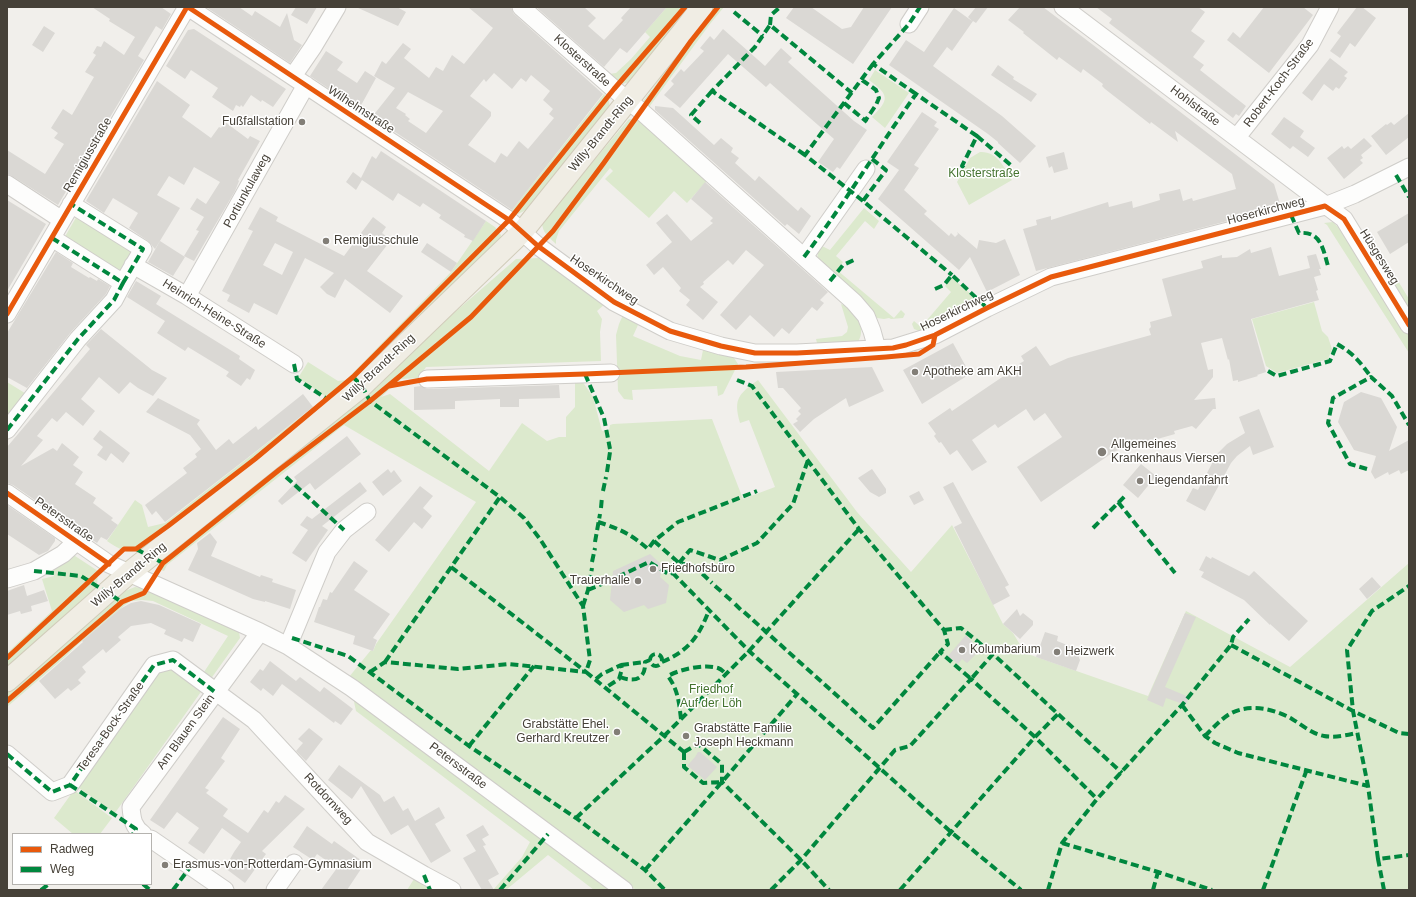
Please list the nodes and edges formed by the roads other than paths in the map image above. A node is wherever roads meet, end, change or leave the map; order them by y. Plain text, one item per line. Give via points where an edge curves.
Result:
1 (187, 7) edge
2 (336, 7) edge
3 (521, 7) edge
4 (702, 7) edge
5 (920, 7) edge
6 (1064, 7) edge
7 (1330, 7) edge
8 (909, 24) dead end
9 (299, 81) junction
10 (628, 100) junction
11 (1237, 137) junction
12 (1409, 168) edge
13 (866, 169) dead end
14 (7, 184) edge
15 (71, 204) junction
16 (1325, 206) junction
17 (62, 220) junction
18 (522, 231) junction
19 (52, 238) junction
20 (804, 258) junction
21 (133, 265) junction
22 (123, 283) junction
23 (188, 296) junction
24 (7, 314) edge
25 (1409, 325) edge
26 (877, 349) junction
27 (294, 364) dead end
28 (611, 373) dead end
29 (427, 379) dead end
30 (7, 430) edge
31 (7, 493) edge
32 (367, 512) dead end
33 (76, 541) junction
34 (129, 573) junction
35 (7, 579) edge
36 (260, 632) junction
37 (288, 646) junction
38 (7, 681) edge
39 (215, 692) junction
40 (7, 754) edge
41 (142, 833) edge
42 (152, 841) edge
43 (294, 863) dead end
44 (225, 890) edge
45 (275, 890) edge
46 (452, 890) edge
47 (624, 890) edge

1 - 9 street, Wilhelmstraße
1 - 15 street, Remigiusstraße
2 - 9 street, Portiunkulaweg via 313,47
3 - 10 street, Klosterstraße
4 - 10 main road, Willy-Brandt-Ring
5 - 8 street
6 - 11 street, Hohlstraße
7 - 11 street, Robert-Koch-Straße via 1310,45
9 - 18 street, Wilhelmstraße
9 - 23 street, Portiunkulaweg
10 - 18 main road, Willy-Brandt-Ring
10 - 20 street, Klosterstraße
11 - 16 street, Hohlstraße
12 - 16 street, Hoserkirchweg
13 - 20 street
14 - 17 street
15 - 17 street, Remigiusstraße
15 - 21 street via 143,249
16 - 25 street, Hüsgesweg via 1344,219
16 - 26 street, Hoserkirchweg via 1051,277 935,335 893,348
17 - 19 street, Remigiusstraße
18 - 26 street, Hoserkirchweg via 538,246 614,302 677,334 755,353
18 - 34 main road, Willy-Brandt-Ring via 362,386
19 - 22 street
19 - 24 street, Remigiusstraße
20 - 26 street, Klosterstraße via 854,302 866,316
21 - 22 street
21 - 23 street, Heinrich-Heine-Straße
22 - 30 street via 114,300 78,340
23 - 27 street, Heinrich-Heine-Straße
28 - 29 street
31 - 33 street, Petersstraße
32 - 37 street via 344,530 327,552
33 - 34 street, Petersstraße via 109,564
33 - 35 street via 62,554 34,571
34 - 36 street, Petersstraße
34 - 38 main road, Willy-Brandt-Ring
36 - 37 street, Petersstraße
36 - 39 street, Am Blauen Stein
37 - 47 street, Petersstraße via 352,688
39 - 40 street, Teresa-Bock-Straße via 173,660 154,665 70,785 52,792
39 - 41 street, Am Blauen Stein via 131,807 136,829
39 - 46 street, Rotdornweg via 254,720 367,842
42 - 44 street
43 - 45 street

